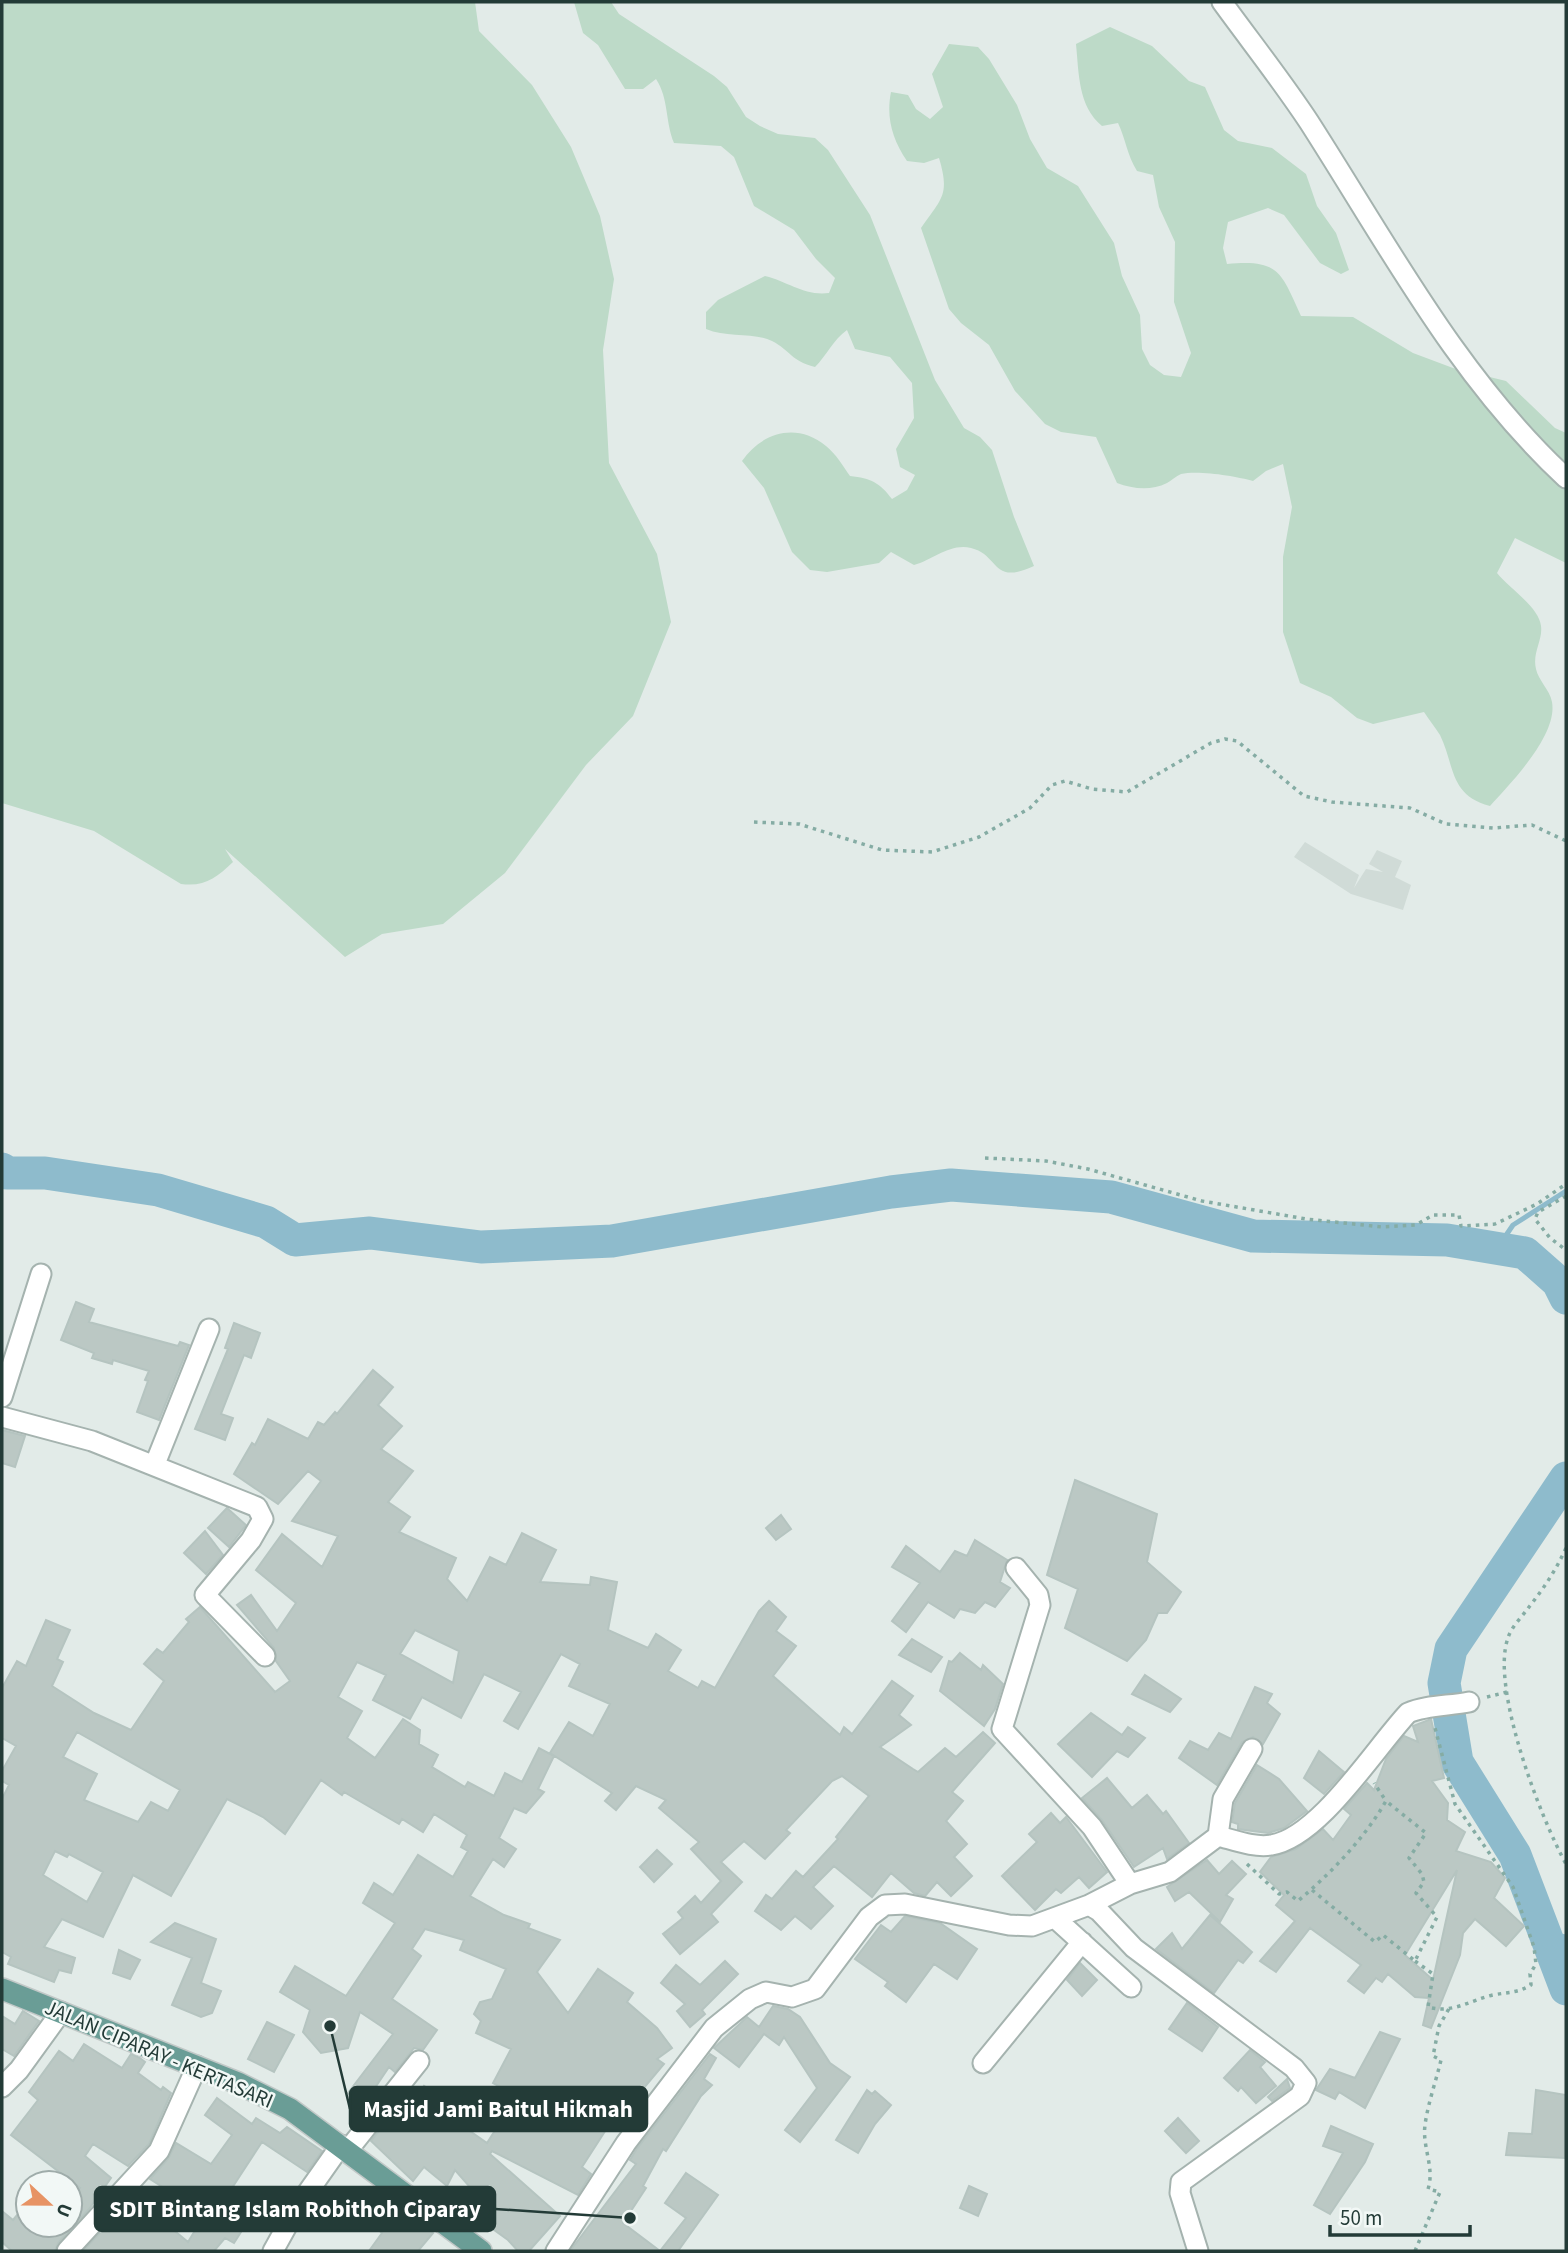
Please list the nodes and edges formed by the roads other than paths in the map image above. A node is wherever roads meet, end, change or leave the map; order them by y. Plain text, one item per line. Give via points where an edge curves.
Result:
1 (1222, 2) edge
2 (1566, 478) edge
3 (41, 1274) dead end
4 (209, 1329) dead end
5 (2, 1398) edge
6 (2, 1417) edge
7 (155, 1464) junction
8 (1016, 1568) dead end
9 (265, 1656) dead end
10 (1469, 1702) dead end
11 (1252, 1749) dead end
12 (1218, 1836) junction
13 (1130, 1884) junction
14 (1089, 1905) junction
15 (1056, 1919) junction
16 (1082, 1942) junction
17 (1132, 1987) dead end
18 (2, 1989) edge
19 (61, 2012) junction
20 (419, 2061) dead end
21 (983, 2063) dead end
22 (197, 2066) junction
23 (2, 2087) edge
24 (344, 2148) junction
25 (67, 2251) edge
26 (273, 2251) edge
27 (481, 2251) edge
28 (556, 2251) edge
29 (1198, 2251) edge

1 - 2 street via 1307,120 1413,292 1527,442
3 - 5 street
4 - 7 street
6 - 7 street
7 - 9 street via 257,1507 263,1519 251,1540 205,1595
8 - 13 street via 1038,1595 1040,1605 1002,1729 1092,1827
10 - 12 street via 1421,1707 1408,1713 1298,1836 1270,1846
11 - 12 street via 1223,1799
12 - 13 street via 1170,1872
13 - 14 street
14 - 15 street
14 - 29 street via 1134,1948 1294,2068 1306,2083 1300,2096 1181,2182 1180,2193
15 - 16 street
15 - 28 street via 1032,1926 1009,1925 905,1904 885,1905 869,1917 815,1989 792,1997 766,1992 714,2028 626,2143
16 - 17 street
16 - 21 street
18 - 19 main road, JALAN CIPARAY - KERTASARI
19 - 22 main road, JALAN CIPARAY - KERTASARI
19 - 23 street
20 - 24 street
22 - 24 main road, JALAN CIPARAY - KERTASARI via 290,2109
22 - 25 street via 159,2151
24 - 26 street via 298,2206
24 - 27 main road, JALAN CIPARAY - KERTASARI

